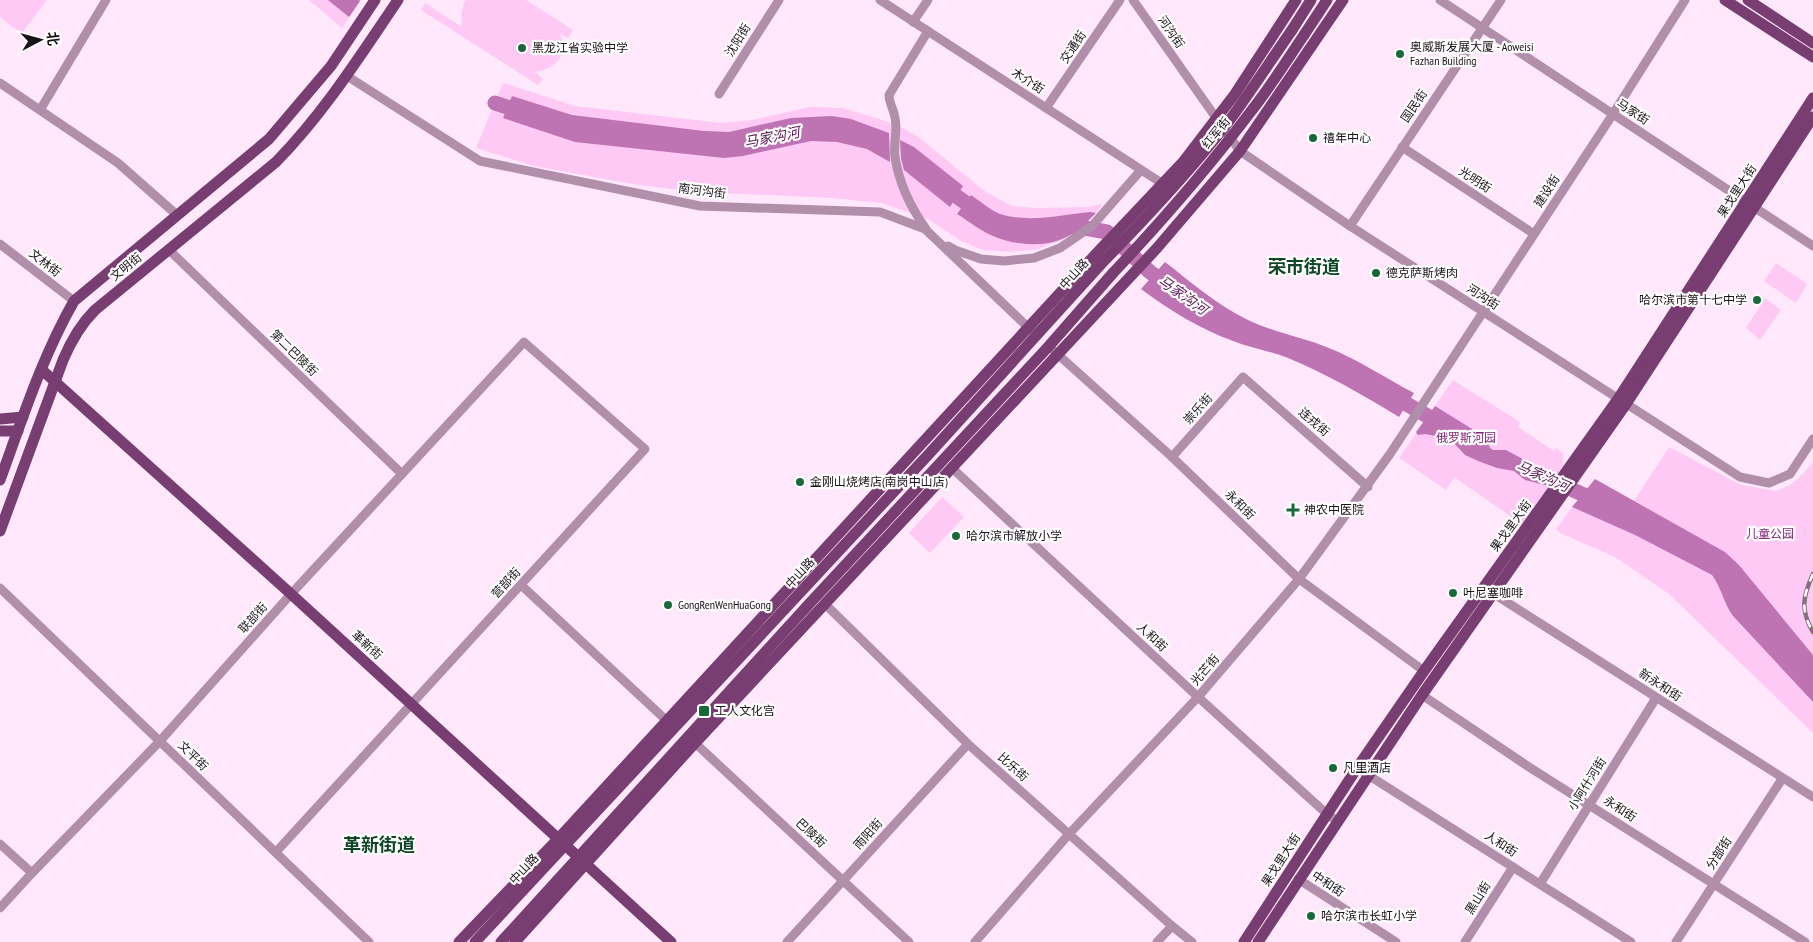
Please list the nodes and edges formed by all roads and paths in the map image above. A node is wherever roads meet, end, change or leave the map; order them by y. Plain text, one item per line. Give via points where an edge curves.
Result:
1 (106, 0) edge
2 (375, 0) edge
3 (779, 0) edge
4 (880, 0) edge
5 (928, 0) edge
6 (1120, 0) edge
7 (1133, 0) edge
8 (1296, 0) edge
9 (1311, 0) edge
10 (1327, 0) edge
11 (1440, 0) edge
12 (1500, 0) edge
13 (1685, 0) edge
14 (1725, 0) edge
15 (1748, 0) edge
16 (1342, 2) edge
17 (394, 4) edge
18 (1317, 15) junction
19 (913, 22) junction
20 (1482, 28) junction
21 (928, 32) junction
22 (1813, 43) edge
23 (1813, 57) edge
24 (347, 76) junction
25 (0, 83) edge
26 (719, 94) dead end
27 (1813, 98) edge
28 (1046, 108) junction
29 (40, 110) junction
30 (1613, 114) junction
31 (1813, 117) edge
32 (1217, 118) junction
33 (1402, 147) junction
34 (1240, 151) junction
35 (1141, 170) junction
36 (1163, 184) junction
37 (1750, 205) junction
38 (1188, 210) junction
39 (177, 215) junction
40 (1131, 225) junction
41 (1350, 226) junction
42 (925, 229) junction
43 (1534, 234) junction
44 (1146, 238) junction
45 (0, 244) edge
46 (1813, 246) edge
47 (168, 250) junction
48 (1098, 259) joint
49 (74, 302) junction
50 (1484, 312) junction
51 (1033, 332) junction
52 (524, 342) joint
53 (1049, 346) junction
54 (1058, 354) junction
55 (42, 370) junction
56 (1244, 377) joint
57 (55, 382) junction
58 (1430, 394) joint
59 (1622, 402) junction
60 (23, 417) junction
61 (0, 419) edge
62 (18, 431) junction
63 (0, 432) edge
64 (1813, 439) edge
65 (1172, 457) junction
66 (952, 468) junction
67 (402, 474) junction
68 (0, 480) edge
69 (1368, 487) junction
70 (1534, 528) junction
71 (0, 531) edge
72 (1299, 580) junction
73 (521, 584) junction
74 (0, 588) edge
75 (291, 594) junction
76 (1494, 594) junction
77 (825, 604) junction
78 (1424, 671) junction
79 (1422, 695) junction
80 (1198, 697) junction
81 (1656, 698) junction
82 (411, 704) junction
83 (666, 720) junction
84 (160, 741) junction
85 (696, 743) junction
86 (968, 744) junction
87 (1357, 768) junction
88 (1368, 775) junction
89 (1782, 779) junction
90 (1813, 797) edge
91 (1589, 804) junction
92 (1327, 814) junction
93 (1337, 821) junction
94 (1069, 834) junction
95 (562, 841) junction
96 (0, 844) edge
97 (276, 852) junction
98 (582, 860) junction
99 (1513, 867) junction
100 (32, 873) junction
101 (843, 880) junction
102 (1298, 880) junction
103 (1540, 884) junction
104 (1714, 884) junction
105 (0, 908) edge
106 (1172, 926) junction
107 (369, 942) edge
108 (459, 942) edge
109 (475, 942) edge
110 (501, 942) edge
111 (515, 942) edge
112 (671, 942) edge
113 (787, 942) edge
114 (909, 942) edge
115 (975, 942) edge
116 (1157, 942) edge
117 (1192, 942) edge
118 (1244, 942) edge
119 (1258, 942) edge
120 (1396, 942) edge
121 (1465, 942) edge
122 (1631, 942) edge
123 (1676, 942) edge
124 (1805, 942) edge

1 - 29 street
2 - 39 main road, 文明街 via 331,66 269,139
3 - 26 street, 沈阳街
4 - 19 street, 木介街
5 - 19 street
6 - 28 street, 交通街
7 - 32 street, 河沟街
8 - 32 main road, 红军街
9 - 40 main road, 红军街, bridge via 1215,138
10 - 18 main road, 红军街
11 - 20 street, 马家街
12 - 20 street, 国民街
13 - 30 street, 建设街
14 - 23 main road
15 - 22 main road
16 - 18 main road
16 - 34 main road
17 - 24 main road, 文明街
18 - 44 main road, 红军街, bridge via 1252,111
19 - 21 street, 木介街
20 - 30 street, 马家街
20 - 33 street, 国民街
21 - 28 street, 木介街
21 - 42 street via 889,95 895,117 895,156 902,183
24 - 42 street, 南河沟街 via 480,161 700,206 880,212
24 - 47 main road, 文明街 via 276,162
25 - 29 street
27 - 37 main road, 果戈里大街
28 - 35 street, 木介街
29 - 39 street via 118,163
30 - 37 street, 马家街
30 - 43 street, 建设街
31 - 37 main road, 果戈里大街
32 - 34 street, 河沟街
32 - 36 main road, 红军街
33 - 41 street, 国民街
33 - 43 street, 光明街
34 - 38 main road
34 - 41 street, 河沟街
35 - 36 street, 木介街
35 - 42 street via 1092,226 1060,248 1034,258 982,259 954,250
36 - 40 main road, 红军街
37 - 46 street, 马家街
37 - 59 main road, 果戈里大街
38 - 44 main road
38 - 54 main road
39 - 49 main road, 文明街
40 - 48 main road, 红军街, bridge
41 - 50 street, 河沟街
42 - 51 street, 南河沟街
43 - 50 street, 建设街
44 - 53 main road, 红军街, bridge
45 - 49 street, 文林街
47 - 57 main road, 文明街 via 83,322 74,335
47 - 67 street, 第二巴陵街
48 - 51 main road, 中山路
49 - 55 main road, 文明街 via 58,330
50 - 58 street, 建设街
50 - 59 street, 河沟街
51 - 83 main road
51 - 95 main road, 中山路 via 752,645
52 - 67 street, 联部街
52 - 73 street, 营部街 via 645,449
53 - 54 street, 永和街
53 - 98 main road
54 - 65 street, 永和街
54 - 66 main road
55 - 57 main road, 革新街
55 - 60 main road, 文明街
56 - 65 street, 崇乐街
56 - 69 street, 连戎街
57 - 71 main road, 文明街
57 - 75 main road, 革新街
58 - 69 street, 光芒街
59 - 64 street, 河沟街 via 1740,477 1768,483 1790,474
59 - 70 main road, 果戈里大街
60 - 61 main road
60 - 62 main road, 文明街
62 - 63 main road
62 - 68 main road, 文明街
65 - 72 street, 永和街
66 - 77 main road
66 - 80 street, 人和街
67 - 75 street, 联部街
69 - 72 street, 光芒街
70 - 76 main road, 果戈里大街
70 - 78 main road, 果戈里大街
72 - 78 street, 永和街
72 - 80 street, 光芒街
73 - 82 street, 营部街
73 - 83 street
74 - 84 street, 文平街
75 - 82 main road, 革新街
75 - 84 street, 联部街
76 - 79 main road, 果戈里大街
76 - 81 street, 新永和街
77 - 85 main road
77 - 86 street, 比乐街
78 - 87 main road, 果戈里大街
79 - 88 main road, 果戈里大街
79 - 91 street, 永和街
80 - 92 street, 人和街
80 - 94 street, 光芒街
81 - 89 street, 新永和街
81 - 91 street, 小阿什河街
82 - 95 main road, 革新街
82 - 97 street, 营部街
83 - 95 main road
84 - 97 street, 文平街
84 - 100 street, 联部街
85 - 98 main road
85 - 101 street, 巴陵街
86 - 94 street, 比乐街
86 - 101 street, 雨阳街
87 - 88 street, 人和街
87 - 92 main road, 果戈里大街
88 - 93 main road, 果戈里大街
88 - 99 street, 人和街
89 - 90 street, 新永和街
89 - 104 street, 分部街
91 - 103 street, 小阿什河街
91 - 104 street, 永和街
92 - 93 street, 人和街
92 - 118 main road, 果戈里大街
93 - 102 main road, 果戈里大街
94 - 106 street, 比乐街
94 - 115 street, 光芒街
95 - 98 main road, 革新街
95 - 108 main road
95 - 109 main road, 中山路
96 - 100 street
97 - 107 street, 文平街
98 - 110 main road
98 - 111 main road
98 - 112 main road, 革新街
99 - 103 street, 人和街
99 - 121 street, 黑山街
100 - 105 street, 联部街
101 - 113 street, 雨阳街
101 - 114 street, 巴陵街
102 - 119 main road, 果戈里大街
102 - 120 street, 中和街
103 - 122 street, 人和街
104 - 123 street, 分部街
104 - 124 street, 永和街
106 - 116 street
106 - 117 street, 比乐街

